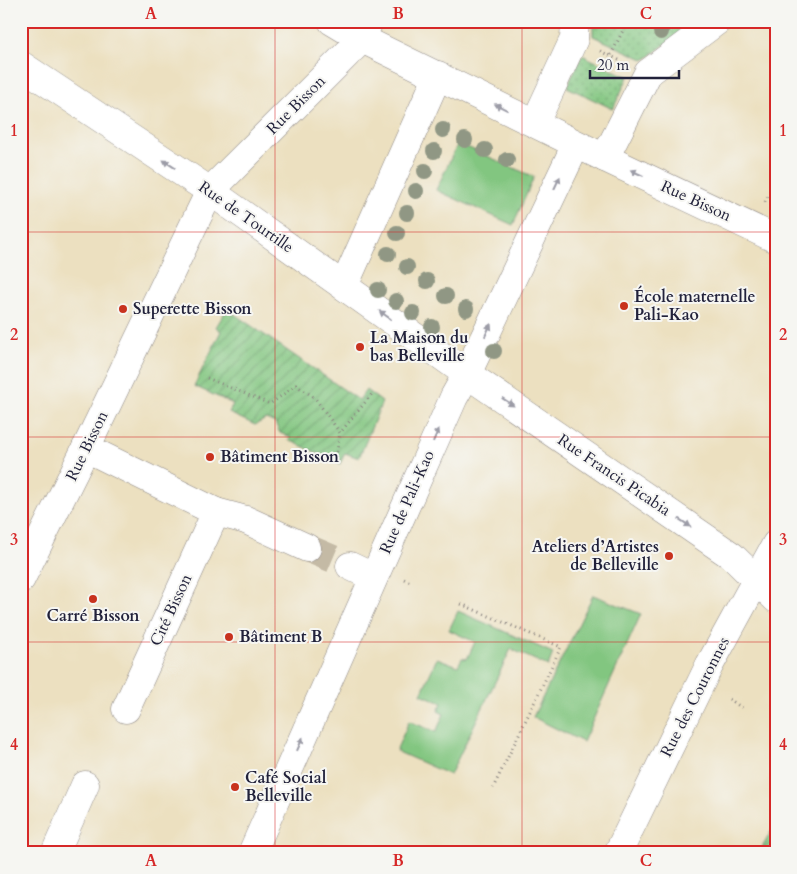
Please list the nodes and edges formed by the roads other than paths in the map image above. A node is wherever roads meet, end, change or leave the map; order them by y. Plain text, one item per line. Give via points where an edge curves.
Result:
1 (332, 21) edge
2 (575, 21) edge
3 (717, 21) edge
4 (366, 30) edge
5 (21, 65) edge
6 (438, 75) junction
7 (535, 123) junction
8 (570, 156) dead end
9 (605, 158) junction
10 (210, 191) junction
11 (776, 238) edge
12 (344, 286) junction
13 (467, 374) junction
14 (86, 448) junction
15 (216, 512) junction
16 (776, 544) edge
17 (307, 548) tunnel mouth
18 (21, 578) edge
19 (766, 590) edge
20 (126, 709) dead end
21 (85, 785) dead end
22 (55, 853) edge
23 (252, 853) edge
24 (618, 853) edge

1 - 4 street
2 - 7 street via 574,38
3 - 9 street via 648,73
4 - 6 street, Rue Bisson
4 - 10 street, Rue Bisson
10 -> 5 street, Rue de Tourtille
7 -> 6 street, Rue Bisson
6 - 12 street
7 - 9 street, Rue Bisson
13 -> 8 street, Rue de Pali-Kao
11 -> 9 street, Rue Bisson
10 - 12 street, Rue de Tourtille
10 - 14 street, Rue Bisson
13 -> 12 street, Rue de Tourtille
13 -> 19 street, Rue Francis Picabia via 732,556
23 -> 13 street, Rue de Pali-Kao via 362,571
14 - 15 street
14 - 18 street, Rue Bisson
15 - 17 street via 246,520
15 - 20 street, Cité Bisson
16 - 19 street, Rue des Couronnes
19 - 24 street, Rue des Couronnes via 709,666
21 - 22 street

